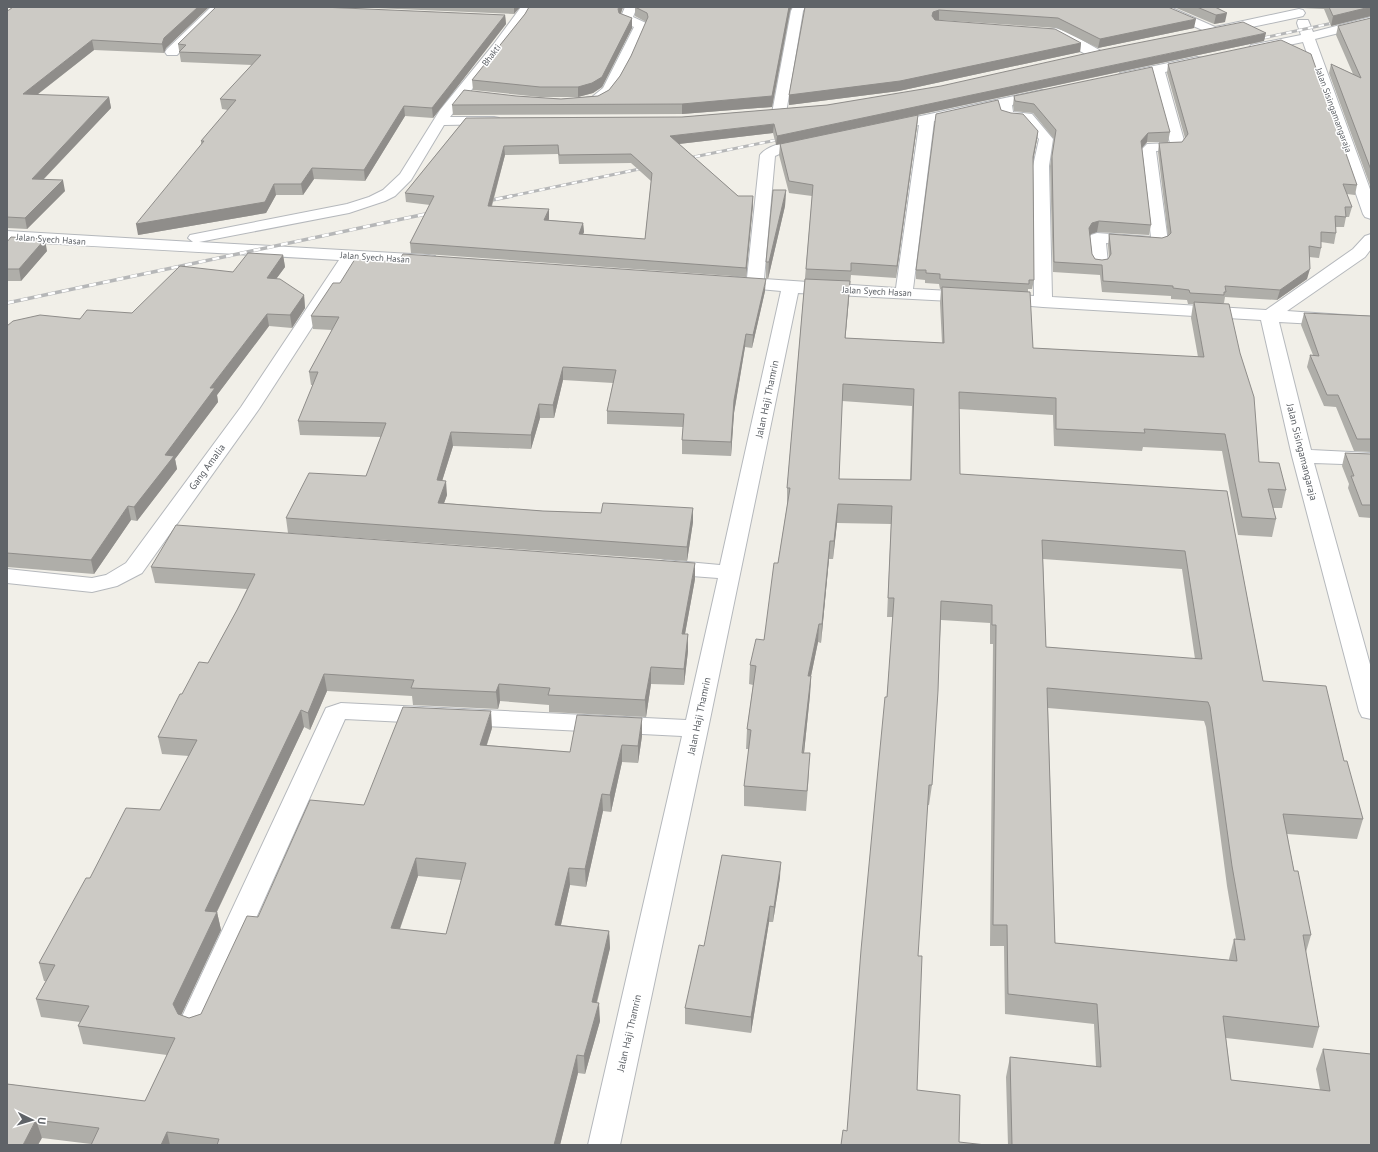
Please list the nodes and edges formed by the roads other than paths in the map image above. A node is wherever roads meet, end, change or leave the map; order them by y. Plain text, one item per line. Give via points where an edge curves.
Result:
1 (218, 7) edge
2 (527, 7) edge
3 (631, 7) edge
4 (799, 7) edge
5 (1160, 7) edge
6 (1298, 10) edge
7 (503, 19) edge
8 (519, 20) junction
9 (1371, 21) edge
10 (1042, 31) edge
11 (1214, 31) junction
12 (1192, 35) edge
13 (1308, 37) junction
14 (1111, 51) edge
15 (172, 52) dead end
16 (1240, 52) edge
17 (1096, 54) junction
18 (1210, 58) edge
19 (1074, 59) edge
20 (1157, 69) junction
21 (1112, 79) edge
22 (1053, 92) edge
23 (462, 94) junction
24 (477, 95) edge
25 (1004, 102) junction
26 (569, 103) edge
27 (794, 111) edge
28 (779, 113) junction
29 (764, 114) edge
30 (926, 119) junction
31 (440, 121) junction
32 (511, 121) edge
33 (872, 130) edge
34 (825, 140) edge
35 (1371, 214) edge
36 (7, 236) edge
37 (1371, 239) edge
38 (156, 246) junction
39 (350, 255) junction
40 (441, 261) edge
41 (1100, 264) edge
42 (724, 281) edge
43 (755, 283) junction
44 (791, 287) junction
45 (904, 293) junction
46 (1043, 302) junction
47 (1269, 316) junction
48 (1371, 322) edge
49 (1302, 456) junction
50 (1371, 459) edge
51 (642, 566) edge
52 (730, 572) junction
53 (7, 576) edge
54 (1366, 678) edge
55 (1371, 711) edge
56 (696, 729) junction
57 (194, 1023) edge
58 (604, 1145) edge

1 - 15 street
2 - 8 street, Bhakti
3 - 26 street via 626,19 640,26 609,90 602,98 589,102
4 - 28 street
5 - 11 street
6 - 11 street
6 - 13 street, Jalan Sisingamangaraja
7 - 8 street
8 - 23 street, Bhakti
9 - 13 street
10 - 17 street via 1056,32
11 - 12 street
13 - 16 street
13 - 35 street, Jalan Sisingamangaraja
14 - 17 street
17 - 19 street
18 - 20 street
20 - 21 street
20 - 41 street via 1178,144 1175,147 1152,147 1148,150 1160,242 1097,238
22 - 25 street
23 - 24 street
23 - 31 street, Bhakti
25 - 30 street
25 - 46 street via 1006,114 1027,118 1046,139 1041,166
27 - 28 street
28 - 29 street
30 - 33 street
30 - 45 street
31 - 32 street
31 - 38 street, Bhakti via 402,180 390,192 373,201 350,208
34 - 43 street via 778,149 768,155
36 - 38 street, Jalan Syech Hasan
37 - 47 street via 1359,253
38 - 39 street, Jalan Syech Hasan
39 - 40 street, Jalan Syech Hasan
39 - 53 street, Gang Amalia via 249,409 134,568 114,580 92,585
42 - 43 street, Jalan Syech Hasan
43 - 44 street, Jalan Syech Hasan
44 - 45 street, Jalan Syech Hasan
44 - 52 street, Jalan Haji Thamrin
45 - 46 street, Jalan Syech Hasan
46 - 47 street, Jalan Syech Hasan
47 - 48 street, Jalan Syech Hasan
47 - 49 street, Jalan Sisingamangaraja
49 - 50 street
49 - 54 street, Jalan Sisingamangaraja
51 - 52 street
52 - 56 street, Jalan Haji Thamrin
54 - 55 street, Jalan Sisingamangaraja
56 - 57 street via 341,711 335,714
56 - 58 street, Jalan Haji Thamrin

